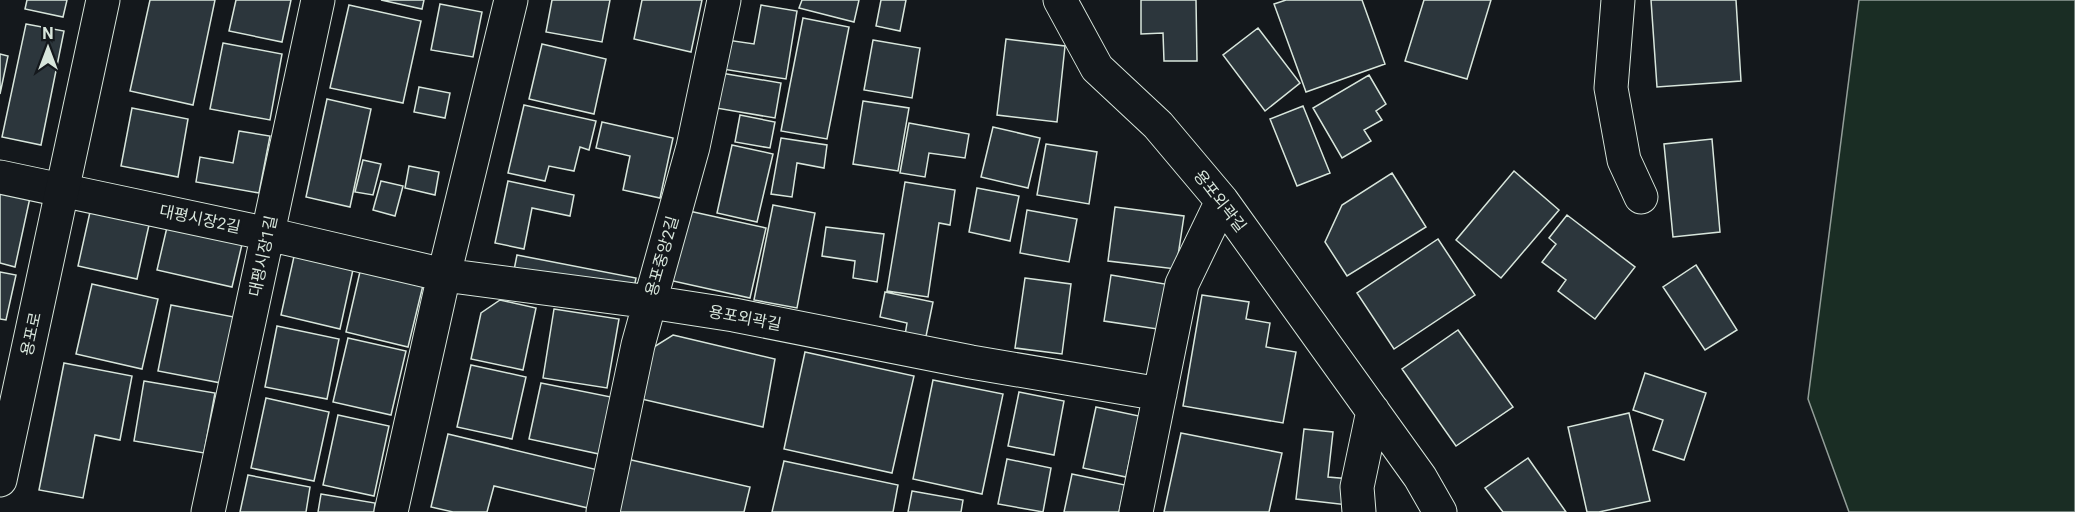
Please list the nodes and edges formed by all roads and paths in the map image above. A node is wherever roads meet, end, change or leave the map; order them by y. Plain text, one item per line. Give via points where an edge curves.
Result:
1 (103, 0) edge
2 (318, 0) edge
3 (511, 0) edge
4 (724, 0) edge
5 (1060, 0) edge
6 (1618, 0) edge
7 (0, 177) edge
8 (62, 188) junction
9 (1641, 197) dead end
10 (1222, 201) junction
11 (268, 234) junction
12 (444, 275) junction
13 (650, 302) junction
14 (1160, 394) junction
15 (1373, 411) junction
16 (0, 480) edge
17 (208, 512) edge
18 (391, 512) edge
19 (603, 512) edge
20 (1136, 512) edge
21 (1359, 512) edge
22 (1440, 512) edge

1 - 8 street, 용포로
2 - 11 street, 대평시장1길
3 - 12 street
4 - 13 street, 용포중앙2길 via 693,147
5 - 10 street, 용포외곽길 via 1097,68 1158,125
6 - 9 street via 1611,88 1624,160
7 - 8 street
8 - 11 street, 대평시장2길
8 - 16 street, 용포로
10 - 14 street via 1182,284
10 - 15 street, 용포외곽길
11 - 12 street, 대평시장2길
11 - 17 street, 대평시장1길
12 - 13 street, 용포외곽길
12 - 18 street
13 - 14 street, 용포외곽길
13 - 19 street, 용포중앙2길
14 - 20 street
15 - 21 street via 1357,486
15 - 22 street, 용포외곽길

